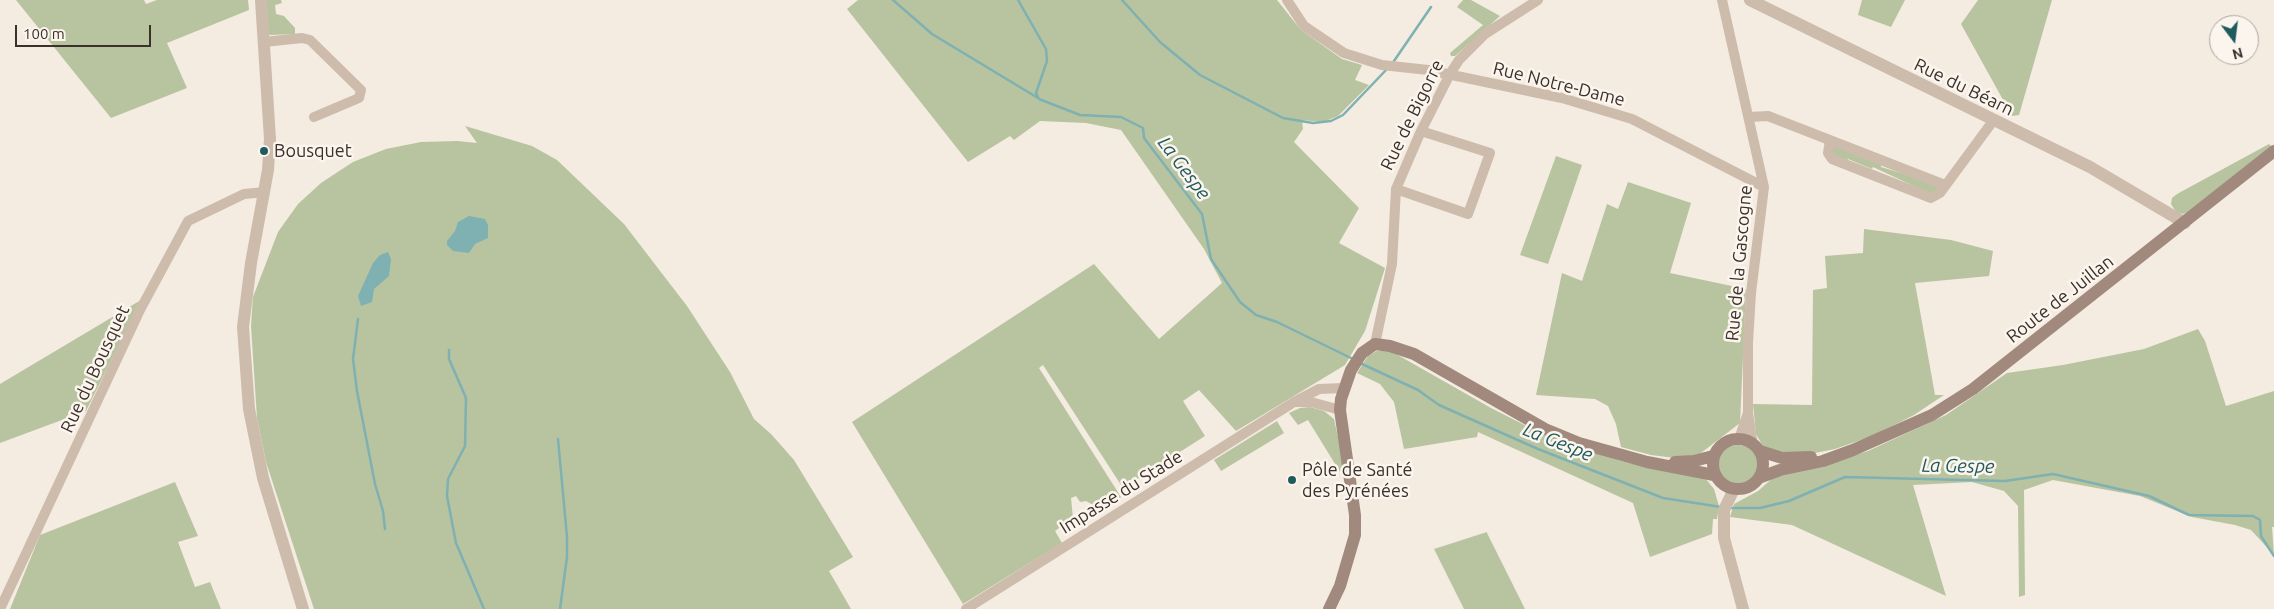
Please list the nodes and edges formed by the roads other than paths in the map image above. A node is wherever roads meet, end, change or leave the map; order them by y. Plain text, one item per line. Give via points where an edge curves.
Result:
1 (261, 0) edge
2 (1287, 0) edge
3 (1538, 0) edge
4 (1722, 0) edge
5 (1750, 0) edge
6 (264, 42) junction
7 (1450, 74) junction
8 (1749, 117) junction
9 (314, 118) dead end
10 (1993, 121) junction
11 (1422, 131) junction
12 (1830, 140) junction
13 (2274, 152) edge
14 (1945, 185) junction
15 (1764, 187) junction
16 (1396, 189) junction
17 (265, 192) junction
18 (2185, 223) junction
19 (1375, 344) junction
20 (1344, 388) junction
21 (1294, 402) junction
22 (1340, 410) junction
23 (1748, 413) junction
24 (1739, 439) junction
25 (1757, 448) junction
26 (1853, 450) junction
27 (1713, 456) junction
28 (1647, 462) junction
29 (1714, 475) junction
30 (1761, 477) junction
31 (1734, 490) junction
32 (302, 606) edge
33 (0, 609) edge
34 (966, 609) edge
35 (1329, 609) edge
36 (1743, 609) edge

1 - 6 street
2 - 7 street, Rue Notre-Dame via 1304,26 1344,53 1382,66
3 - 7 street, Rue de Bigorre via 1485,34
4 - 8 street, Rue de la Gascogne
5 - 10 street, Rue du Béarn
6 - 9 street via 310,40 361,90 359,98
6 - 17 street via 270,140
7 - 11 street, Rue de Bigorre
7 - 15 street, Rue Notre-Dame via 1562,98 1632,119
8 - 12 street via 1768,116
8 - 15 street, Rue de la Gascogne
10 - 14 street
10 - 18 street, Rue du Béarn via 2090,167
11 - 16 street, Rue de Bigorre
11 - 16 street via 1490,154 1468,214
12 - 14 street
12 - 14 street via 1828,153 1832,159 1931,198 1937,196
13 - 18 main road, Route de Juillan
15 - 23 street, Rue de la Gascogne via 1750,301
16 - 19 street, Rue de Bigorre via 1392,264
17 - 32 street via 243,327 249,409 263,478
17 - 33 street, Rue du Bousquet via 244,194 188,221 140,310
18 - 26 main road, Route de Juillan via 1972,389 1932,414
19 - 20 main road via 1362,353
19 - 28 main road via 1414,354 1545,429 1579,443
20 - 21 street, Impasse du Stade via 1319,390
20 - 22 main road
21 - 22 street via 1311,402
21 - 34 street, Impasse du Stade
22 - 35 main road via 1355,534 1340,586
23 - 24 street, Rue de la Gascogne
23 - 25 street, Rue de la Gascogne
24 - 25 main road
24 - 27 main road via 1722,444
25 - 26 main road, Route de Juillan via 1782,458 1806,458
25 - 30 main road via 1763,460
26 - 30 main road, Route de Juillan
27 - 28 main road via 1694,461
27 - 29 main road
28 - 29 main road
29 - 31 main road via 1720,483
30 - 31 main road via 1749,487
31 - 36 street via 1724,511 1724,538

